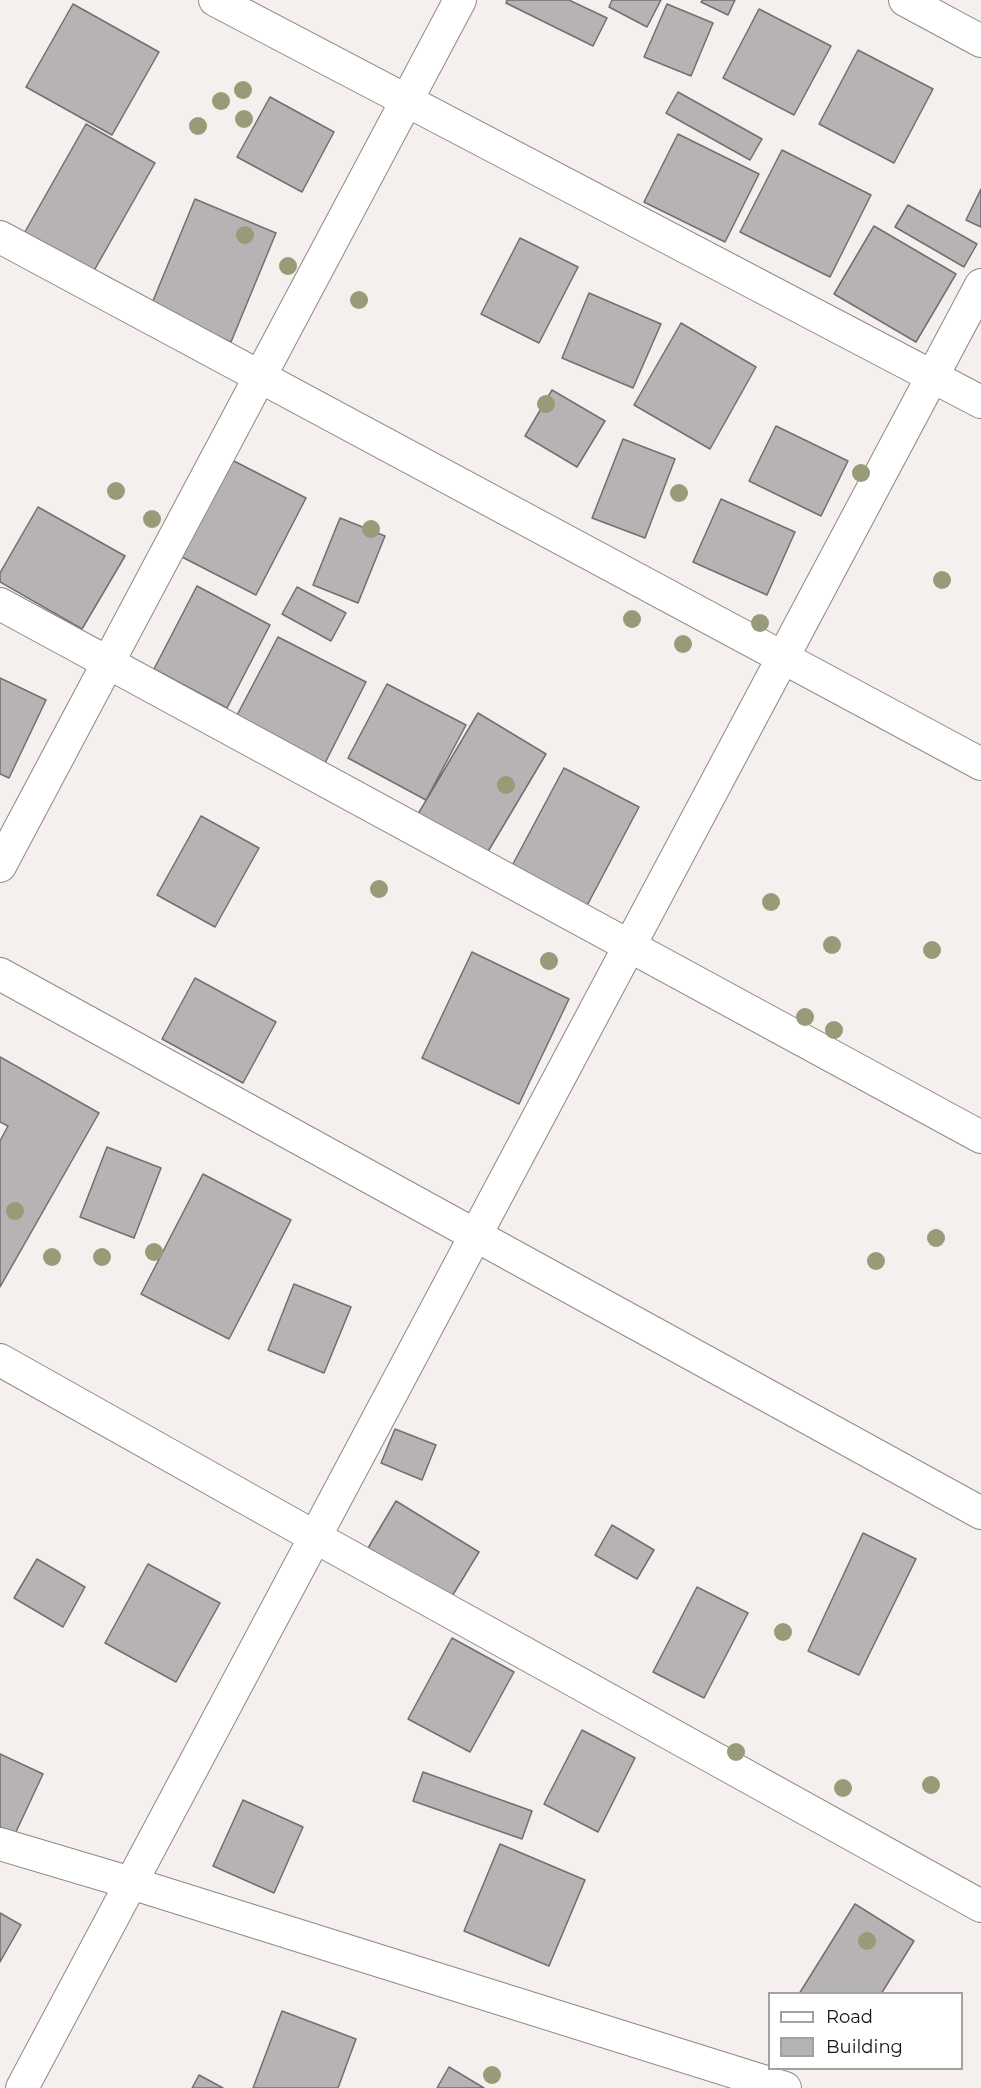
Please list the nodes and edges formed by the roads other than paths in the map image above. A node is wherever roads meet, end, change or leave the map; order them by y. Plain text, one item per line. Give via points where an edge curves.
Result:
1 (216, 0) edge
2 (460, 0) edge
3 (905, 0) edge
4 (981, 41) edge
5 (407, 101) junction
6 (0, 237) edge
7 (981, 285) edge
8 (932, 376) junction
9 (260, 377) junction
10 (981, 402) edge
11 (0, 604) edge
12 (783, 657) junction
13 (108, 663) junction
14 (981, 764) edge
15 (0, 866) edge
16 (630, 946) junction
17 (0, 974) edge
18 (981, 1137) edge
19 (476, 1236) junction
20 (0, 1360) edge
21 (981, 1513) edge
22 (315, 1537) junction
23 (0, 1844) edge
24 (131, 1883) junction
25 (981, 1906) edge
26 (22, 2088) edge
27 (785, 2088) edge

1 - 5 street
2 - 5 street
3 - 4 street
5 - 8 street
5 - 9 street
6 - 9 street
7 - 8 street
8 - 10 street
8 - 12 street
9 - 12 street
9 - 13 street
11 - 13 street
12 - 14 street
12 - 16 street
13 - 15 street
13 - 16 street
16 - 18 street
16 - 19 street
17 - 19 street
19 - 21 street
19 - 22 street
20 - 22 street
22 - 24 street
22 - 25 street
23 - 24 street
24 - 26 street
24 - 27 street

